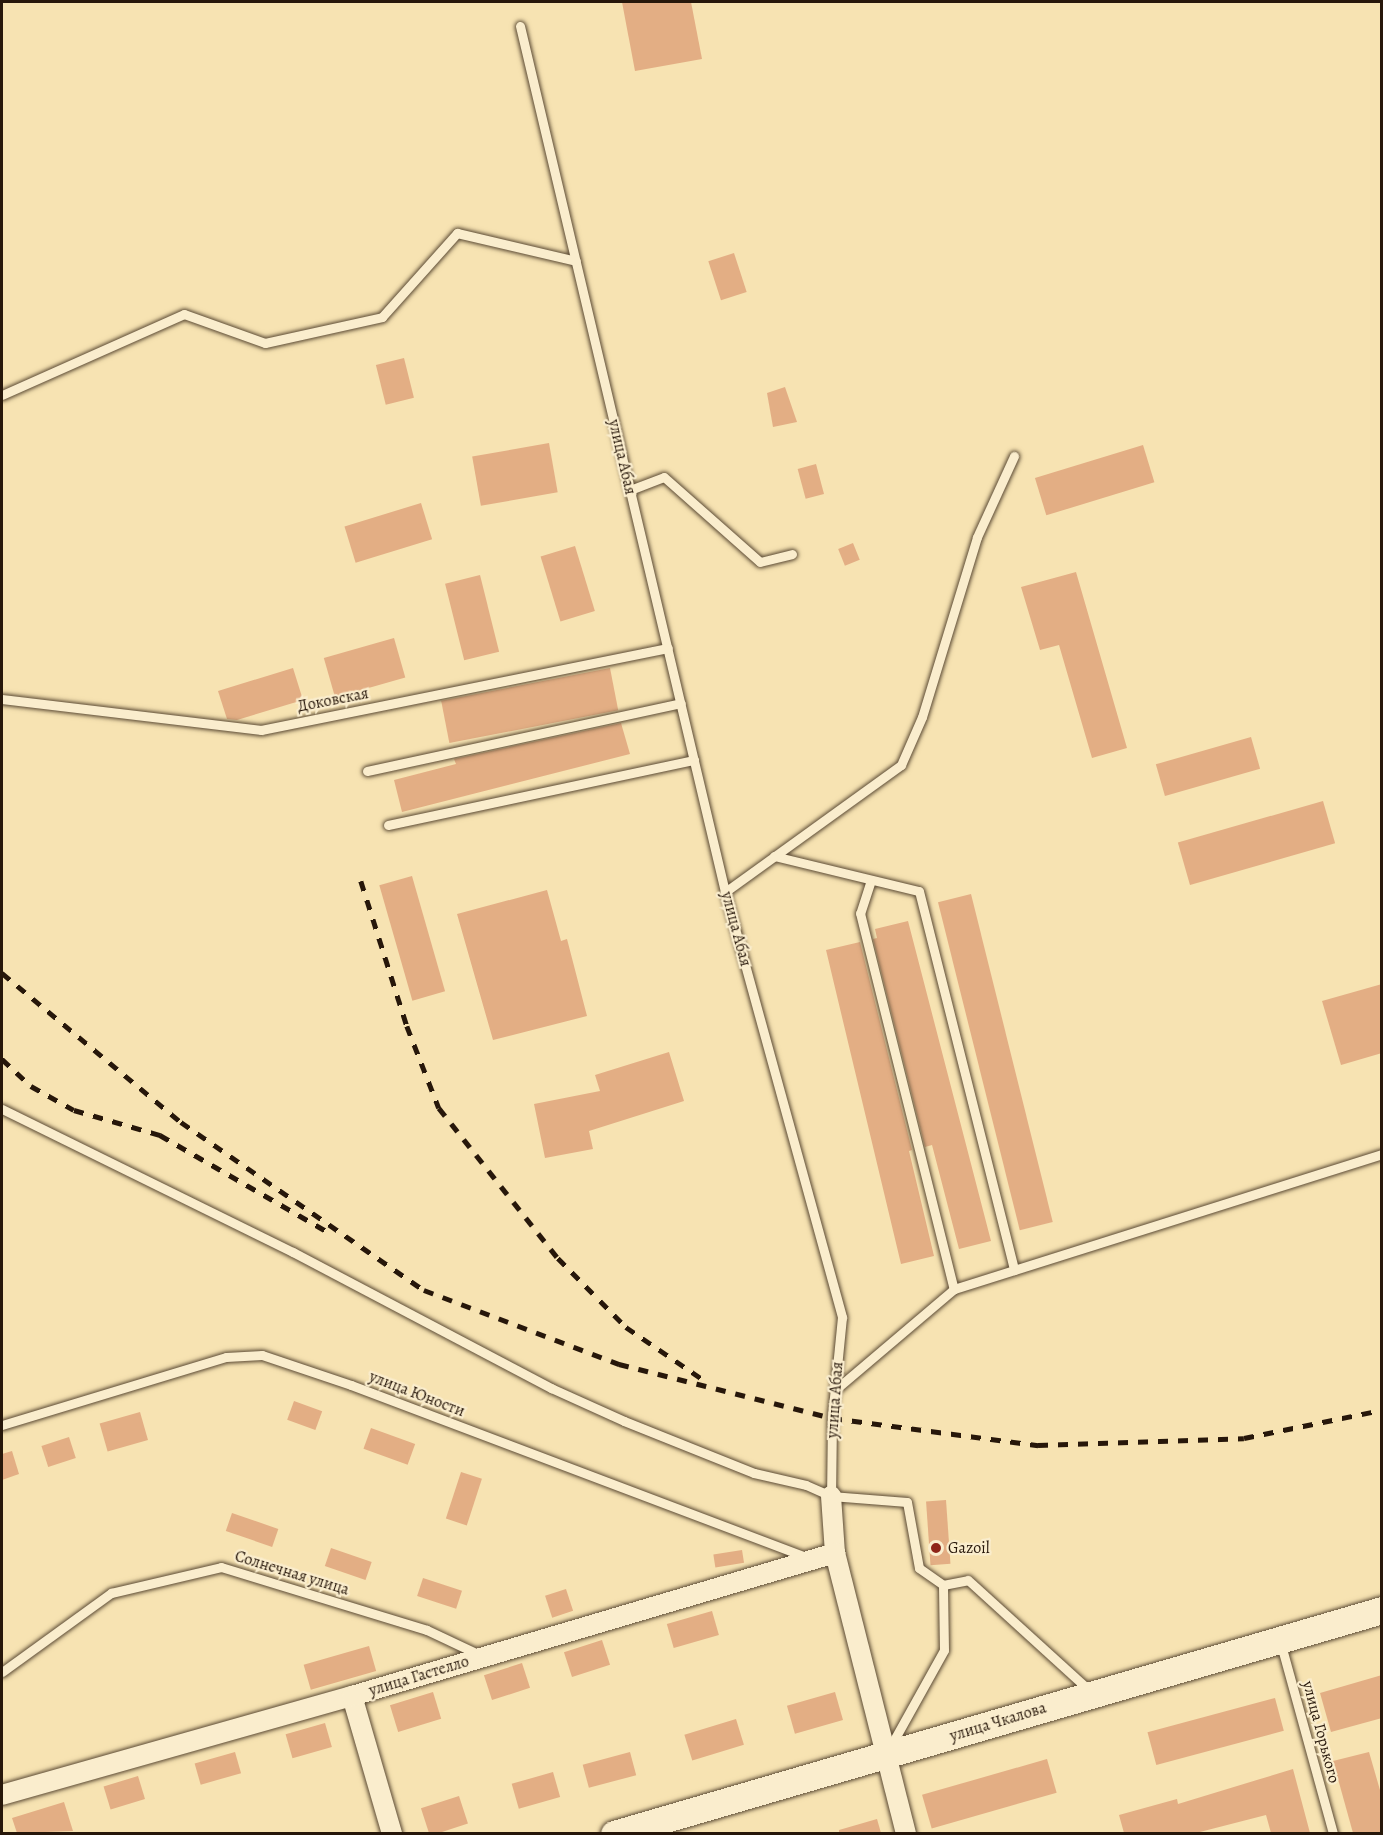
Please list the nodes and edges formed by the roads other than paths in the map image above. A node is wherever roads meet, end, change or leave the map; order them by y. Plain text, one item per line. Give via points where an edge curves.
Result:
1 (520, 26) dead end
2 (576, 261) junction
3 (2, 395) edge
4 (1014, 456) dead end
5 (630, 490) junction
6 (792, 554) dead end
7 (668, 648) junction
8 (2, 699) edge
9 (681, 703) junction
10 (694, 760) junction
11 (367, 771) dead end
12 (388, 825) dead end
13 (774, 856) junction
14 (870, 880) junction
15 (725, 891) junction
16 (2, 1109) edge
17 (1382, 1155) edge
18 (1014, 1270) junction
19 (954, 1289) junction
20 (835, 1390) junction
21 (2, 1425) edge
22 (831, 1496) junction
23 (835, 1553) junction
24 (813, 1560) junction
25 (943, 1585) junction
26 (1382, 1610) edge
27 (1280, 1638) junction
28 (484, 1657) junction
29 (2, 1672) edge
30 (1093, 1694) junction
31 (352, 1696) junction
32 (885, 1756) junction
33 (2, 1795) edge
34 (392, 1833) edge
35 (614, 1833) edge
36 (906, 1833) edge
37 (1333, 1833) edge

1 - 2 lane, улица Абая
2 - 3 lane via 457,233 382,317 265,343 184,314
2 - 5 lane, улица Абая
4 - 13 lane via 977,537 922,717 901,765
5 - 6 lane via 664,477 760,562
5 - 7 lane, улица Абая
7 - 8 lane, Доковская via 261,730
7 - 9 lane, улица Абая
9 - 10 lane, улица Абая
9 - 11 lane
10 - 12 lane
10 - 15 lane, улица Абая
13 - 14 lane
13 - 15 lane
14 - 18 lane via 919,891
14 - 19 lane via 860,913
15 - 20 lane, улица Абая via 842,1317
16 - 22 lane via 293,1252 551,1389 694,1451
17 - 18 lane
18 - 19 lane
19 - 20 lane
20 - 22 lane, улица Абая
21 - 24 lane, улица Юности via 226,1357 262,1355
22 - 23 street, улица Абая
22 - 25 lane via 907,1502 919,1568
23 - 24 street, улица Гастелло
23 - 32 street, улица Абая
24 - 28 street, улица Гастелло
25 - 30 lane via 968,1580
25 - 32 lane via 944,1650
26 - 27 main road, улица Чкалова
27 - 30 main road, улица Чкалова
27 - 37 lane, улица Горького
28 - 29 lane, Солнечная улица via 427,1630 221,1566 111,1593
28 - 31 street, улица Гастелло
30 - 32 main road, улица Чкалова
31 - 33 street, улица Гастелло
31 - 34 street
32 - 35 main road, улица Чкалова
32 - 36 street, улица Абая

